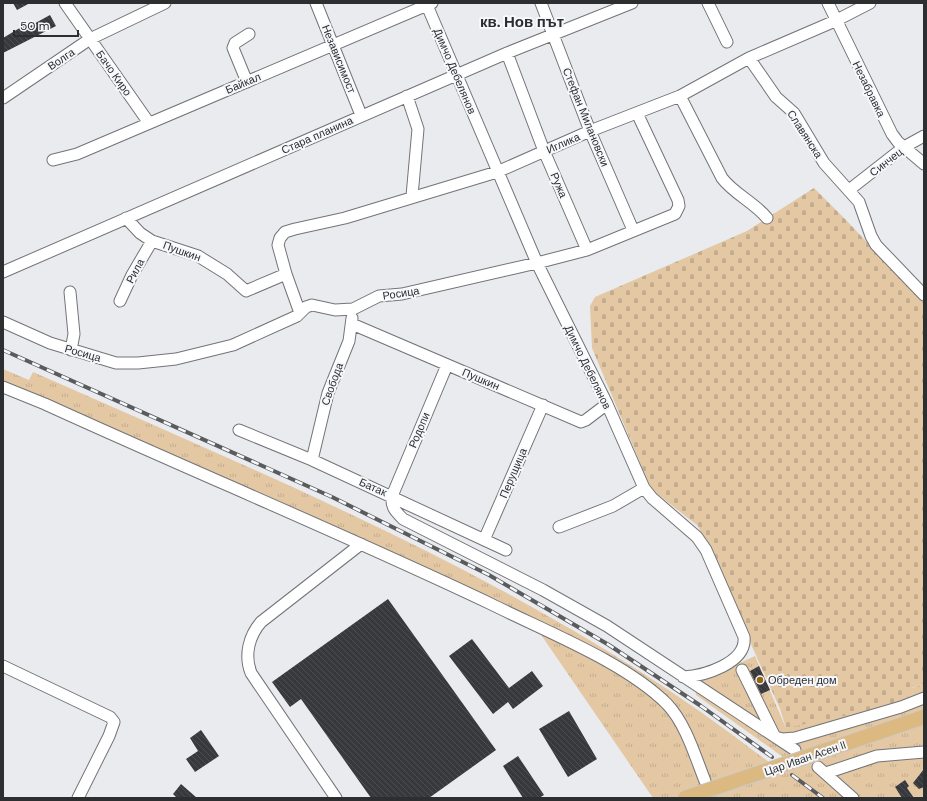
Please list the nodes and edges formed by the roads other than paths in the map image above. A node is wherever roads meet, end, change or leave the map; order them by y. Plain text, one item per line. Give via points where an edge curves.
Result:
1 (65, 3) edge
2 (165, 3) edge
3 (316, 3) edge
4 (541, 3) edge
5 (632, 3) edge
6 (708, 3) edge
7 (828, 3) edge
8 (870, 3) edge
9 (428, 4) edge
10 (835, 21) junction
11 (249, 34) dead end
12 (554, 34) junction
13 (90, 39) junction
14 (727, 42) dead end
15 (333, 45) junction
16 (507, 53) junction
17 (749, 58) junction
18 (456, 75) junction
19 (247, 82) junction
20 (407, 96) junction
21 (680, 96) junction
22 (3, 98) edge
23 (637, 113) junction
24 (362, 116) junction
25 (149, 123) junction
26 (590, 131) junction
27 (924, 136) edge
28 (904, 147) junction
29 (544, 151) junction
30 (54, 160) dead end
31 (924, 164) edge
32 (497, 172) junction
33 (849, 190) junction
34 (412, 196) junction
35 (126, 218) junction
36 (767, 218) dead end
37 (633, 230) junction
38 (152, 241) junction
39 (586, 250) junction
40 (537, 264) junction
41 (3, 272) edge
42 (286, 274) junction
43 (70, 292) dead end
44 (924, 295) edge
45 (120, 301) dead end
46 (353, 310) junction
47 (300, 313) junction
48 (3, 322) edge
49 (352, 324) junction
50 (72, 350) junction
51 (447, 365) junction
52 (3, 387) edge
53 (607, 404) junction
54 (543, 405) junction
55 (239, 430) dead end
56 (312, 460) junction
57 (644, 488) junction
58 (392, 496) junction
59 (559, 527) dead end
60 (484, 540) junction
61 (361, 544) junction
62 (506, 550) dead end
63 (3, 666) edge
64 (742, 670) dead end
65 (683, 677) junction
66 (924, 698) edge
67 (924, 717) edge
68 (775, 737) junction
69 (795, 750) dead end
70 (924, 752) edge
71 (705, 781) dead end
72 (78, 798) edge
73 (336, 798) edge
74 (685, 798) edge
75 (853, 798) edge

1 - 13 street, Бачо Киро
2 - 13 street, Волга
3 - 15 street, Независимост
4 - 12 street, Стефан Милановски
5 - 12 street, Стара планина
6 - 14 street
7 - 10 street, Незабравка
8 - 10 street, Иглика
9 - 15 street, Байкал
9 - 18 street, Димчо Дебелянов
10 - 17 street, Иглика
10 - 28 street, Незабравка via 884,120
11 - 19 street via 233,48
12 - 16 street, Стара планина
12 - 26 street, Стефан Милановски
13 - 22 street, Волга
13 - 25 street, Бачо Киро
15 - 19 street, Байкал
15 - 24 street, Независимост
16 - 18 street, Стара планина
16 - 29 street, Ружа
17 - 21 street, Иглика
17 - 33 street, Славянска via 776,97 794,113 824,163
18 - 20 street, Стара планина
18 - 32 street, Димчо Дебелянов
19 - 25 street, Байкал
20 - 24 street, Стара планина
20 - 34 street via 418,129
21 - 23 street, Иглика
21 - 36 street via 725,182
23 - 26 street, Иглика
23 - 37 street, Росица via 679,206 675,214
24 - 35 street, Стара планина
25 - 30 street, Байкал via 77,154
26 - 29 street, Иглика
26 - 37 street, Стефан Милановски
27 - 28 street, Синчец
28 - 31 street, Незабравка
28 - 33 street, Синчец
29 - 32 street, Иглика
29 - 39 street, Ружа
32 - 34 street, Иглика
32 - 40 street, Димчо Дебелянов
33 - 44 street, Славянска via 859,202 876,245
34 - 42 street, Иглика via 345,218 285,232 278,245
35 - 38 street, Пушкин
35 - 41 street, Стара планина
37 - 39 street, Росица
38 - 42 street, Пушкин via 198,256 227,274 246,291
38 - 45 street, Рила
39 - 40 street, Росица
40 - 46 street, Росица via 402,294 379,296
40 - 53 street, Димчо Дебелянов
42 - 47 street
43 - 50 street via 74,334
46 - 47 street, Росица via 335,310 312,305
46 - 49 street, Свобода
47 - 50 street, Росица via 233,345 176,360 126,364
48 - 50 street, Росица
49 - 51 street, Пушкин
49 - 56 street, Свобода via 349,341 328,393
51 - 54 street, Пушкин
51 - 58 street, Родопи
52 - 61 street
53 - 54 street, Пушкин via 581,422
53 - 57 street, Димчо Дебелянов
54 - 60 street, Перущица
55 - 56 street, Батак
56 - 58 street, Батак
57 - 59 street via 612,506
57 - 65 street, Димчо Дебелянов via 697,537 706,550 744,637 745,645 742,650 720,667 698,676
58 - 60 street, Батак
58 - 65 street via 391,504 394,511 403,519 543,590 607,626
60 - 62 street, Батак
61 - 71 street via 586,650 622,670 667,704 676,715
61 - 73 street via 261,622 249,643 247,658 251,673
63 - 72 street via 110,717 114,722
64 - 68 street
65 - 68 street
66 - 68 street via 795,738
67 - 74 main road, Цар Иван Асен II, bridge
68 - 69 street
70 - 75 street via 877,756 822,770

